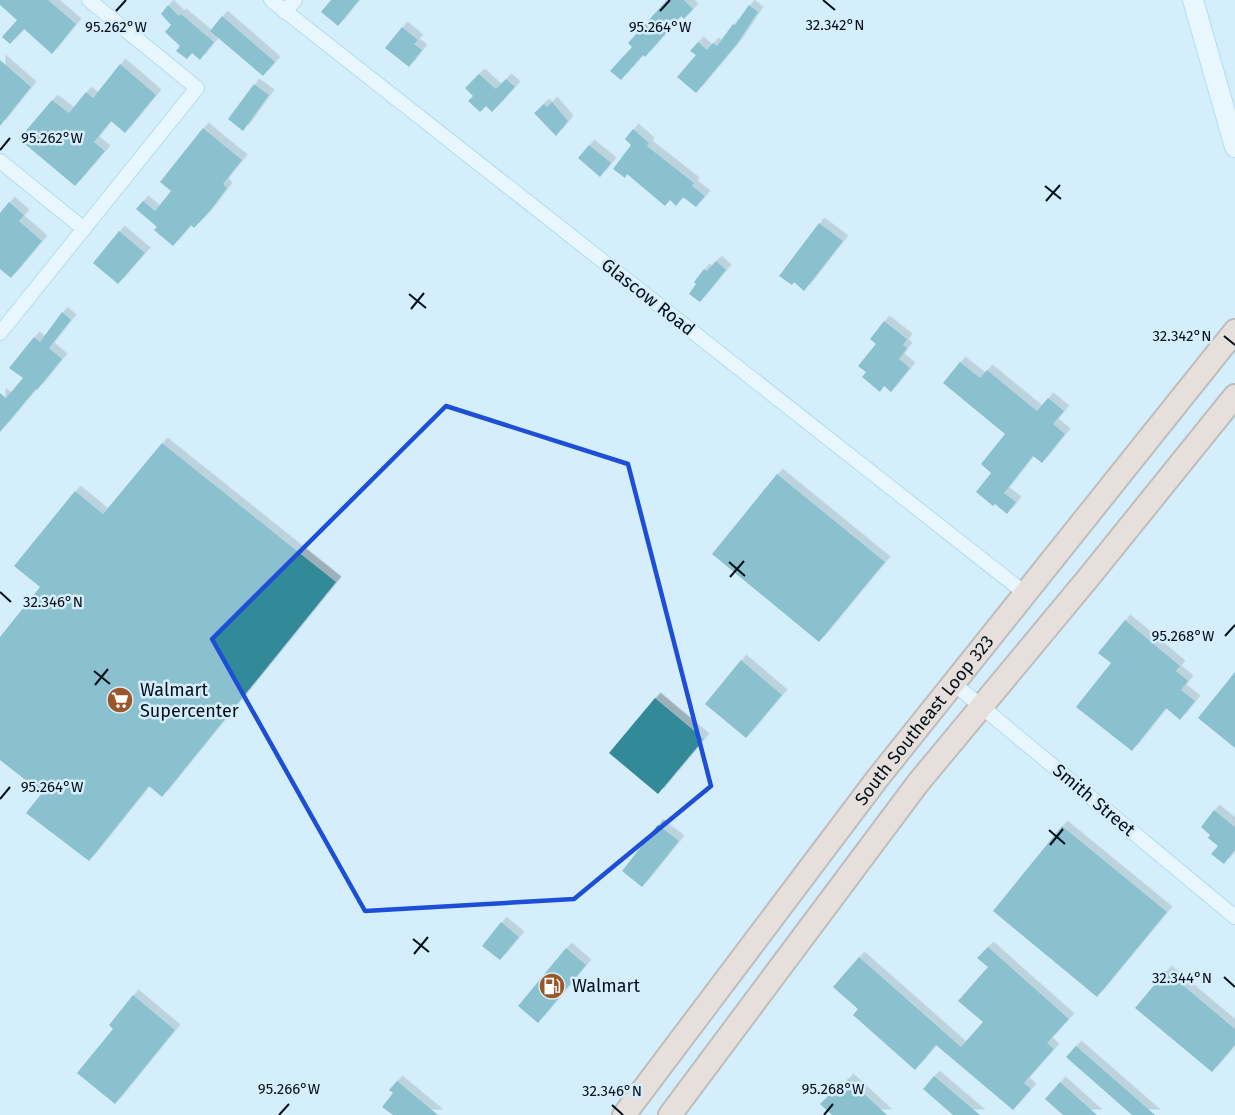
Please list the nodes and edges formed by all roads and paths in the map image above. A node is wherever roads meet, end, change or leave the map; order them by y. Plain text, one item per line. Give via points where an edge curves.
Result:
1 (90, 0) edge
2 (271, 0) edge
3 (295, 0) edge
4 (1193, 0) edge
5 (285, 12) junction
6 (1235, 147) edge
7 (0, 161) edge
8 (84, 229) junction
9 (1235, 331) edge
10 (0, 333) edge
11 (1235, 396) edge
12 (1235, 417) edge
13 (1200, 437) junction
14 (1026, 594) junction
15 (953, 683) junction
16 (980, 706) junction
17 (1235, 917) edge
18 (715, 996) junction
19 (742, 1019) junction
20 (624, 1115) edge
21 (670, 1115) edge

1 - 8 street via 197,88
2 - 5 street, Glascow Road
3 - 5 street
4 - 6 main road
5 - 14 street, Glascow Road
7 - 8 street
8 - 10 street
9 - 14 highway, South Southeast Loop 323
11 - 13 highway, South Southeast Loop 323
12 - 13 highway
13 - 16 highway, South Southeast Loop 323
14 - 15 highway, South Southeast Loop 323
15 - 16 street, Smith Street
15 - 18 highway, South Southeast Loop 323
16 - 17 street, Smith Street
16 - 19 highway, South Southeast Loop 323 via 881,830
18 - 19 highway
18 - 20 highway, South Southeast Loop 323
19 - 21 highway, South Southeast Loop 323

